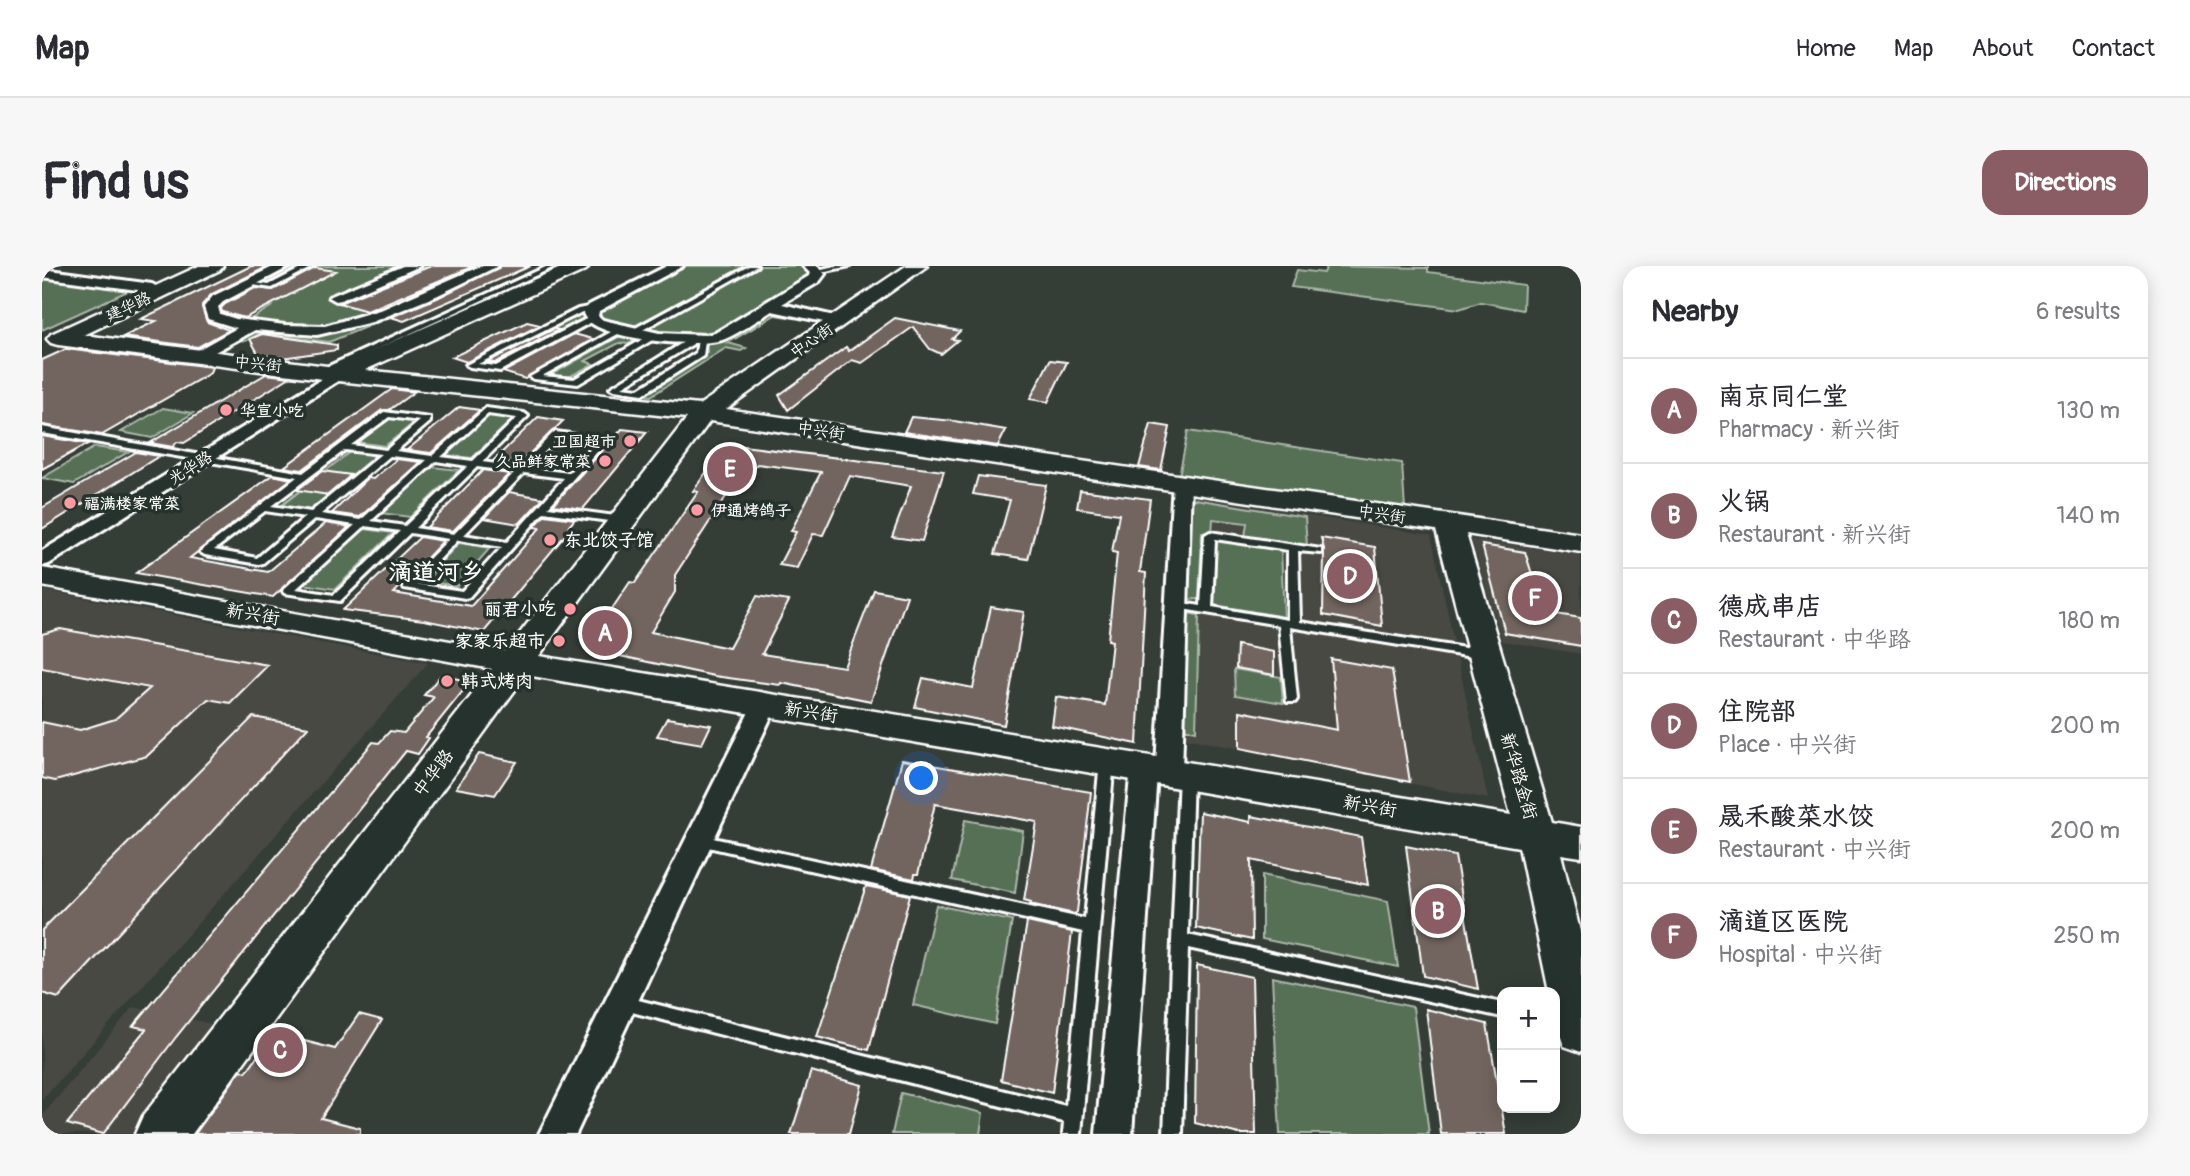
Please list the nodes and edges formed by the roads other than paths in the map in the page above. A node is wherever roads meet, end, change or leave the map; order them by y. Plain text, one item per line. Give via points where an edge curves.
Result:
1 (201, 266) edge
2 (214, 266) edge
3 (285, 266) edge
4 (311, 266) edge
5 (414, 266) edge
6 (492, 266) edge
7 (554, 266) edge
8 (580, 266) edge
9 (640, 266) edge
10 (754, 266) edge
11 (848, 266) edge
12 (918, 266) edge
13 (673, 268) edge
14 (814, 268) edge
15 (43, 274) edge
16 (395, 274) junction
17 (249, 284) junction
18 (446, 285) junction
19 (152, 288) junction
20 (336, 297) dead end
21 (774, 303) junction
22 (594, 313) junction
23 (842, 318) junction
24 (253, 325) junction
25 (629, 330) junction
26 (654, 336) junction
27 (47, 341) edge
28 (696, 341) junction
29 (198, 355) junction
30 (330, 372) junction
31 (704, 413) junction
32 (42, 430) edge
33 (344, 447) junction
34 (389, 453) junction
35 (204, 458) junction
36 (434, 459) junction
37 (475, 464) junction
38 (521, 470) junction
39 (305, 476) junction
40 (571, 476) junction
41 (1182, 482) junction
42 (264, 508) junction
43 (541, 509) junction
44 (314, 515) junction
45 (623, 520) junction
46 (363, 523) junction
47 (1449, 524) junction
48 (407, 529) junction
49 (456, 537) junction
50 (1581, 543) edge
51 (510, 545) junction
52 (1293, 548) junction
53 (1317, 551) dead end
54 (42, 560) edge
55 (42, 577) edge
56 (1176, 605) junction
57 (1206, 610) junction
58 (1289, 624) junction
59 (1486, 656) junction
60 (516, 663) junction
61 (1292, 699) dead end
62 (765, 704) junction
63 (1107, 761) junction
64 (1167, 771) junction
65 (1536, 834) junction
66 (699, 839) junction
67 (1581, 842) edge
68 (1091, 927) junction
69 (1180, 940) junction
70 (620, 1003) junction
71 (1497, 1009) edge
72 (1576, 1027) edge
73 (1073, 1125) edge
74 (161, 1134) edge
75 (557, 1134) edge
76 (1114, 1134) edge
77 (1174, 1134) edge

1 - 19 street, 建华路
2 - 27 street, 建华路
3 - 17 street
4 - 17 lane via 270,287
5 - 16 street
6 - 18 street
7 - 30 lane
8 - 30 street
9 - 13 street
10 - 25 lane
11 - 14 lane
12 - 23 street, 中心街
13 - 22 street
14 - 21 street via 814,279
15 - 19 street
16 - 18 street
16 - 20 street
17 - 24 street via 211,307 213,316 222,321
18 - 24 street via 369,318 323,331
19 - 27 street, 建华路
21 - 23 street
21 - 28 street via 720,336
22 - 22 lane via 497,369 470,365 580,310
22 - 25 street
23 - 31 street, 中心街
24 - 29 street
25 - 26 street
25 - 26 lane via 534,377 575,382
26 - 28 street
27 - 29 street, 中兴街
28 - 28 lane via 614,388 640,392 700,354
29 - 30 street, 中兴街
30 - 31 street, 中兴街
30 - 35 street, 光华路
31 - 41 street, 中兴街
31 - 45 street, 中华路
32 - 35 lane
33 - 34 lane
33 - 34 lane via 387,414 427,419
33 - 39 lane
34 - 36 lane
34 - 44 lane
35 - 39 lane
35 - 54 street, 光华路
36 - 37 lane
36 - 37 lane via 486,411 524,415
36 - 46 lane
37 - 38 lane
37 - 48 lane
38 - 40 lane
38 - 40 lane via 556,435 602,441
38 - 49 lane
39 - 42 lane
40 - 43 lane
41 - 47 street, 中兴街
41 - 56 street
42 - 44 lane
42 - 44 lane via 205,552 259,561
43 - 45 lane
43 - 51 lane
44 - 46 lane
45 - 60 street, 中华路
46 - 48 lane
46 - 48 lane via 288,592 336,599
47 - 50 street, 中兴街
47 - 59 street, 新华路金街
48 - 49 lane
49 - 51 lane
49 - 51 lane via 408,586 465,595
52 - 53 lane
52 - 57 lane via 1210,535
52 - 58 lane
55 - 60 street, 新兴街
56 - 57 lane
56 - 64 street
57 - 58 lane
58 - 59 lane
58 - 61 lane
59 - 65 street, 新华路金街
60 - 62 street, 新兴街
60 - 74 street, 中华路
62 - 63 street, 新兴街
62 - 66 street
63 - 64 street, 新兴街
63 - 68 lane
64 - 65 street, 新兴街
64 - 69 lane
64 - 76 street
65 - 67 street, 新兴街
65 - 72 street, 新华路金街
66 - 68 lane
66 - 70 street
68 - 73 lane
69 - 71 lane
69 - 77 lane
70 - 73 lane
70 - 75 street

